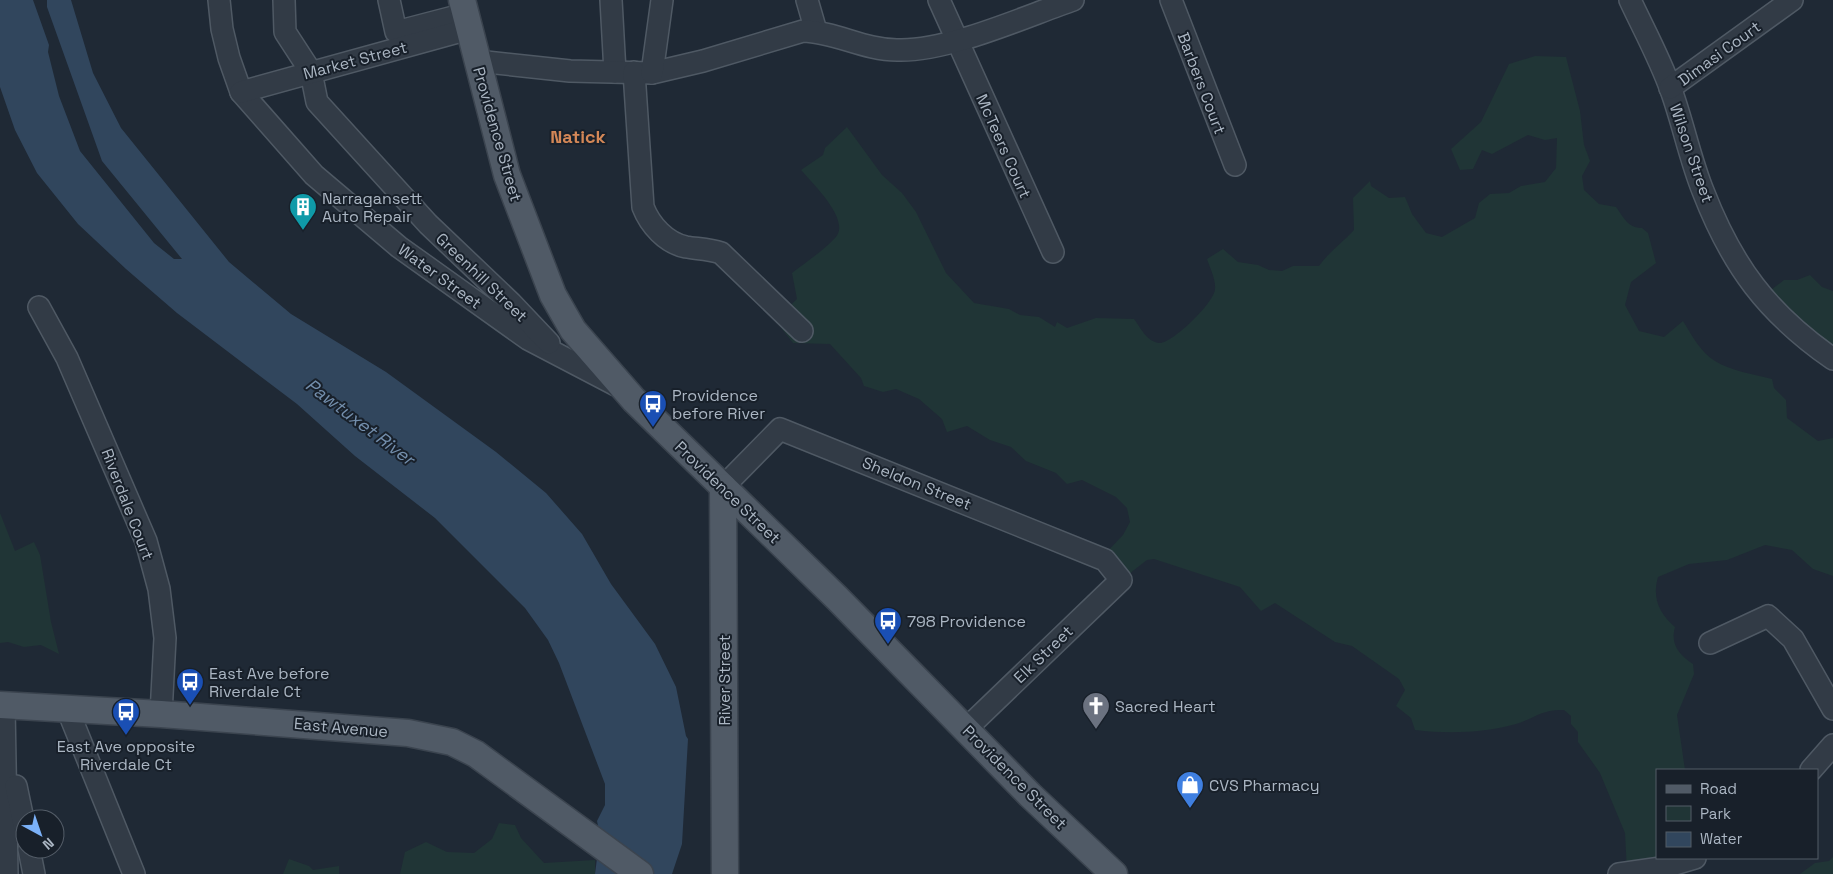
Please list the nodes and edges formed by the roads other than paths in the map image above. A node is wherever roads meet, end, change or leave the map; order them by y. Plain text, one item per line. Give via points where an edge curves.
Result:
1 (219, 0) edge
2 (284, 0) edge
3 (388, 0) edge
4 (611, 0) edge
5 (662, 0) edge
6 (807, 0) edge
7 (939, 0) edge
8 (1073, 0) edge
9 (1171, 0) edge
10 (1630, 0) edge
11 (1792, 0) edge
12 (1030, 7) edge
13 (465, 14) edge
14 (816, 31) junction
15 (958, 40) junction
16 (477, 61) junction
17 (311, 72) junction
18 (634, 72) junction
19 (1670, 88) junction
20 (242, 92) junction
21 (1235, 165) dead end
22 (1053, 252) dead end
23 (39, 307) dead end
24 (802, 331) dead end
25 (560, 355) junction
26 (1833, 358) edge
27 (625, 389) junction
28 (723, 487) junction
29 (1121, 580) joint
30 (1710, 643) dead end
31 (2, 705) edge
32 (67, 708) junction
33 (1833, 709) edge
34 (161, 714) junction
35 (966, 729) junction
36 (6, 737) junction
37 (1833, 745) edge
38 (1811, 769) edge
39 (21, 809) edge
40 (31, 859) edge
41 (1694, 863) edge
42 (7, 874) edge
43 (34, 874) edge
44 (134, 874) edge
45 (640, 874) edge
46 (725, 874) edge
47 (1114, 874) edge
48 (1619, 874) edge

1 - 20 street, Water Street via 229,58
2 - 17 street, Greenhill Street via 285,32
3 - 13 street via 396,32
4 - 18 street
5 - 18 street
6 - 14 street
7 - 15 street, McTeers Court
8 - 12 street
9 - 21 street, Barbers Court
10 - 19 street, Wilson Street
11 - 19 street, Dimasi Court
12 - 15 street
13 - 16 main road, Providence Street
13 - 17 street, Market Street
14 - 15 street via 864,46 897,50 917,50
14 - 18 street via 799,32 736,52
15 - 22 street, McTeers Court
16 - 18 street via 548,69
16 - 27 main road, Providence Street via 507,175 553,295 573,330
17 - 20 street, Market Street
17 - 25 street, Greenhill Street via 318,102 393,188
18 - 24 street via 643,207 650,221 659,232 685,247 709,248 721,253
19 - 26 street, Wilson Street via 1702,190 1746,277 1776,314 1804,339
20 - 25 street, Water Street via 314,175 399,247 528,340
23 - 34 street, Riverdale Court via 67,358 146,541 159,589 165,638
25 - 27 street, Water Street
27 - 28 main road, Providence Street
28 - 29 street, Sheldon Street via 780,428 1105,560
28 - 35 main road, Providence Street
28 - 46 main road, River Street
29 - 35 street, Elk Street
30 - 33 street via 1768,616 1793,639
31 - 32 main road, East Avenue
31 - 36 street
32 - 34 main road, East Avenue
32 - 44 street
34 - 45 main road, East Avenue via 408,733 452,742 476,754
35 - 47 main road, Providence Street
36 - 39 street
36 - 42 street
37 - 38 street
40 - 43 street
41 - 48 street

